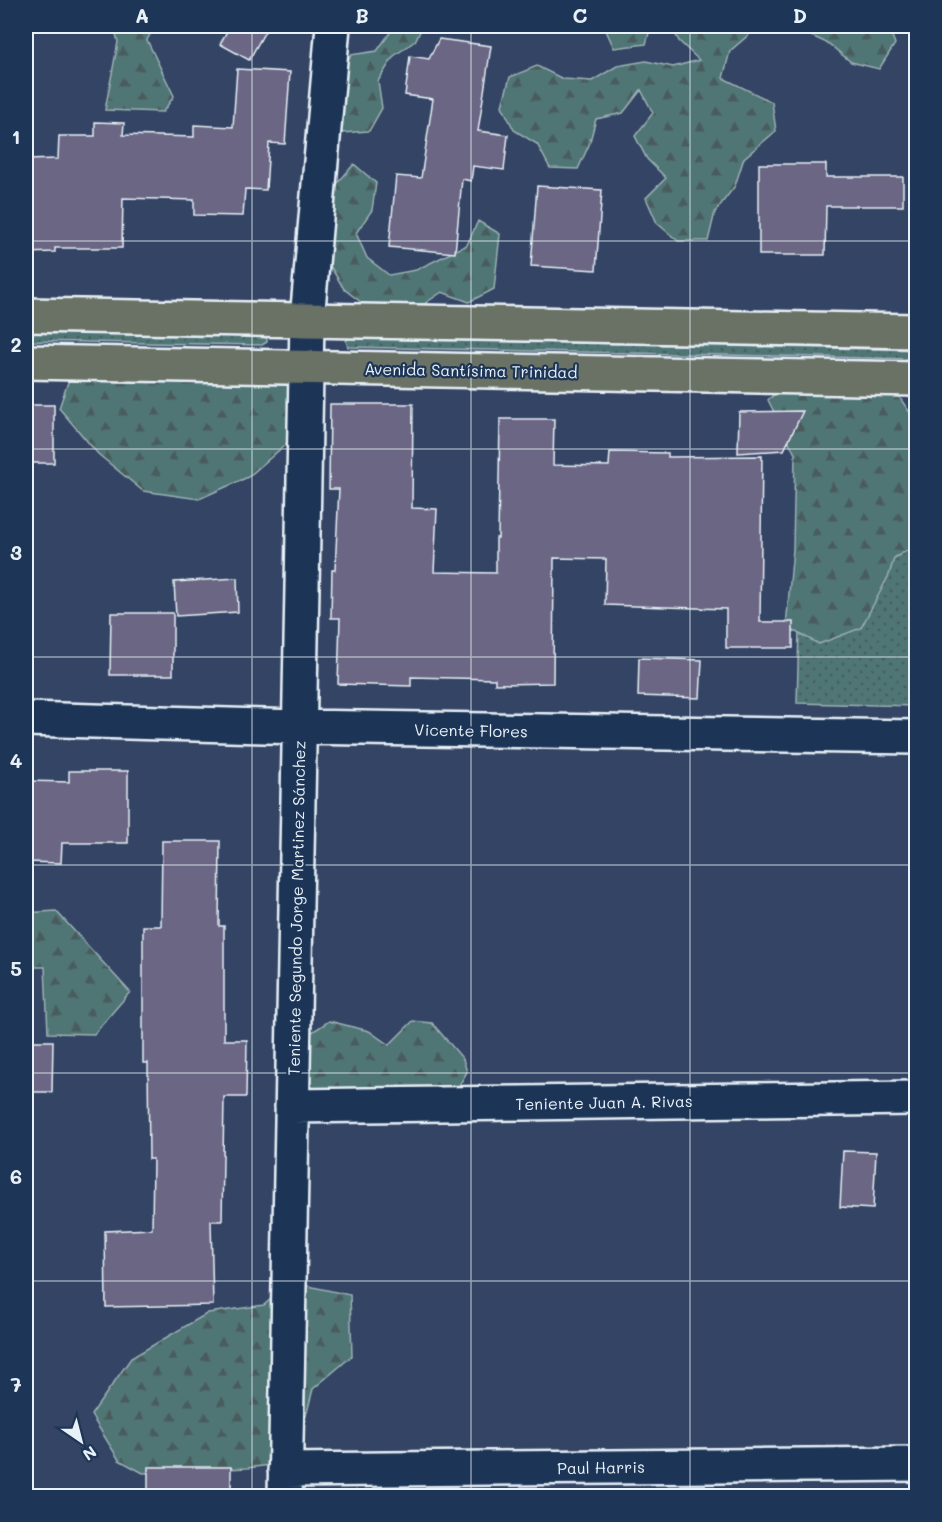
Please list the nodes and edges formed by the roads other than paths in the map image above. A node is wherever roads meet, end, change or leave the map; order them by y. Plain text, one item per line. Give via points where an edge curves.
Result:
1 (333, 26) edge
2 (26, 315) edge
3 (307, 320) junction
4 (916, 331) edge
5 (26, 362) edge
6 (306, 367) junction
7 (916, 379) edge
8 (26, 719) edge
9 (300, 727) junction
10 (916, 737) edge
11 (916, 1098) edge
12 (292, 1106) junction
13 (916, 1464) edge
14 (285, 1484) edge

1 - 3 street, Teniente Segundo Jorge Martinez Sánchez
2 - 3 main road
3 - 4 main road
3 - 6 street, Teniente Segundo Jorge Martinez Sánchez
5 - 6 main road, Avenida Santísima Trinidad
6 - 7 main road, Avenida Santísima Trinidad
6 - 9 street, Teniente Segundo Jorge Martinez Sánchez
8 - 9 street, Vicente Flores
9 - 10 street, Vicente Flores
9 - 12 street, Teniente Segundo Jorge Martinez Sánchez
11 - 12 street, Teniente Juan A. Rivas
12 - 14 street, Teniente Segundo Jorge Martinez Sánchez
13 - 14 street, Paul Harris

